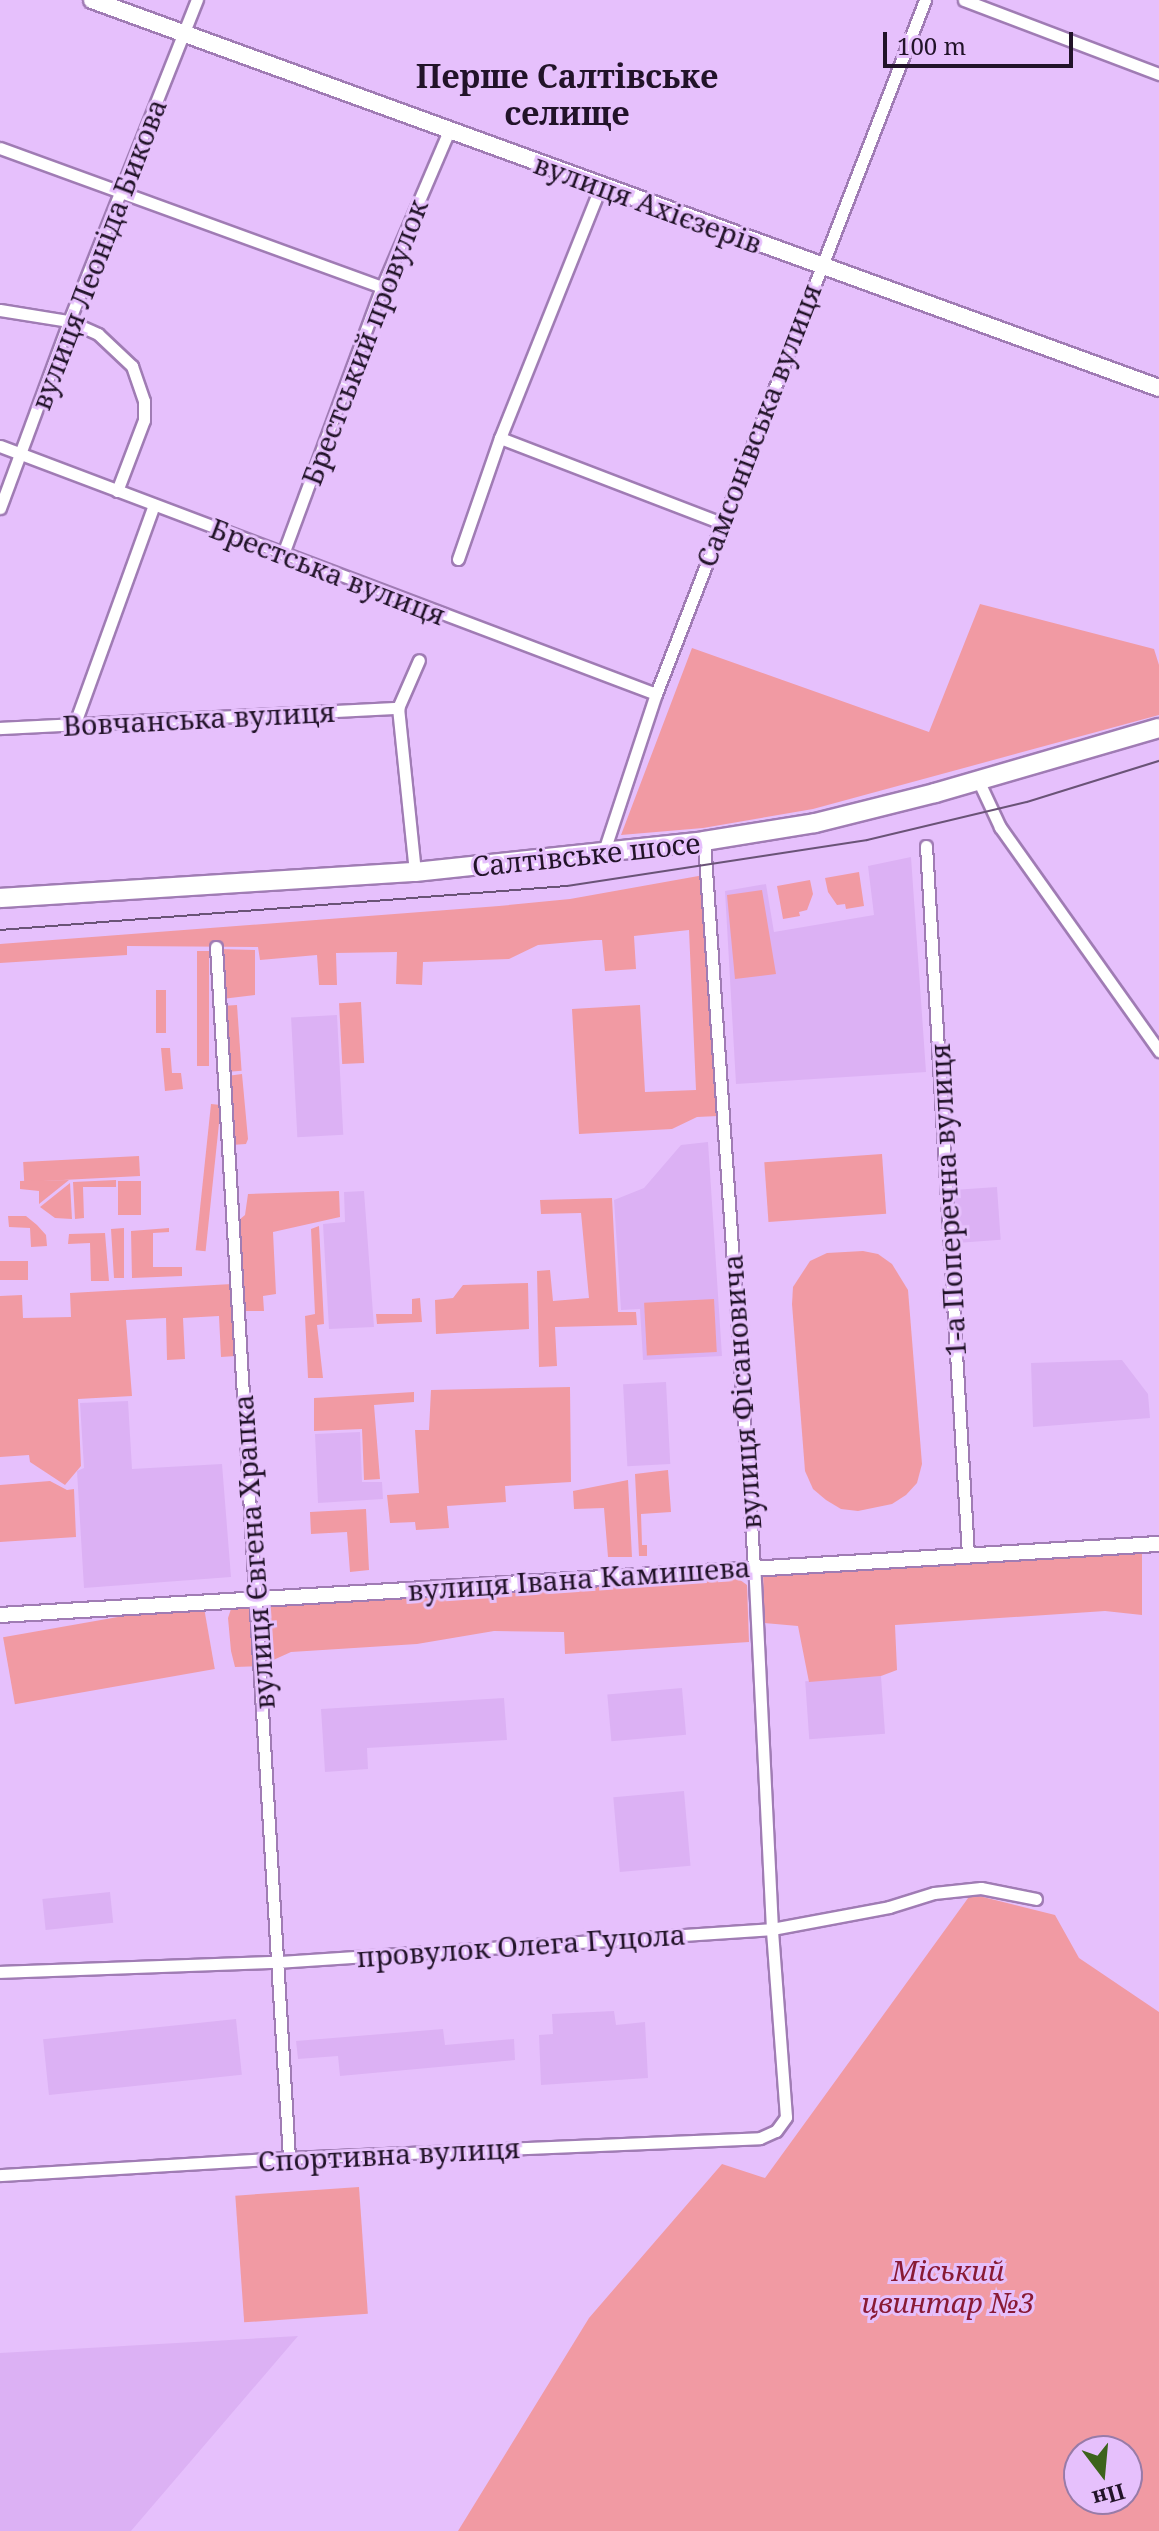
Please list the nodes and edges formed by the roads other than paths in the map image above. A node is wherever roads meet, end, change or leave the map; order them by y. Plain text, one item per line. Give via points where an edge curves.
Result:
1 (92, 0) edge
2 (197, 0) edge
3 (925, 0) edge
4 (964, 0) edge
5 (184, 34) junction
6 (1159, 74) edge
7 (449, 131) junction
8 (0, 148) edge
9 (601, 186) junction
10 (120, 194) junction
11 (819, 265) junction
12 (382, 287) junction
13 (0, 310) edge
14 (69, 321) junction
15 (1159, 388) edge
16 (500, 438) junction
17 (0, 446) edge
18 (20, 453) junction
19 (117, 491) junction
20 (154, 505) junction
21 (0, 508) edge
22 (721, 523) junction
23 (283, 554) junction
24 (458, 559) dead end
25 (419, 660) dead end
26 (656, 694) junction
27 (398, 708) junction
28 (75, 723) junction
29 (0, 728) edge
30 (1159, 728) edge
31 (979, 782) junction
32 (704, 841) junction
33 (926, 846) dead end
34 (603, 854) junction
35 (415, 872) junction
36 (0, 898) edge
37 (216, 947) dead end
38 (1159, 1051) edge
39 (1159, 1544) edge
40 (968, 1555) junction
41 (754, 1567) junction
42 (256, 1598) junction
43 (0, 1615) edge
44 (1036, 1899) dead end
45 (772, 1929) junction
46 (278, 1962) junction
47 (0, 1972) edge
48 (776, 2131) joint
49 (289, 2158) junction
50 (0, 2175) edge

1 - 5 main road, вулиця Ахієзерів
2 - 5 street, вулиця Леоніда Бикова
3 - 11 street, Самсонівська вулиця
4 - 6 street
5 - 7 main road, вулиця Ахієзерів
5 - 10 street, вулиця Леоніда Бикова
7 - 9 main road, вулиця Ахієзерів
7 - 12 street, Брестський провулок
8 - 10 street
9 - 11 main road, вулиця Ахієзерів
9 - 16 street
10 - 12 street
10 - 14 street, вулиця Леоніда Бикова
11 - 15 main road, вулиця Ахієзерів
11 - 22 street, Самсонівська вулиця
12 - 23 street, Брестський провулок
13 - 14 street
14 - 18 street, вулиця Леоніда Бикова
14 - 19 street via 98,334 132,366 144,401 144,420
16 - 22 street
16 - 24 street
17 - 18 street, Брестська вулиця
18 - 19 street, Брестська вулиця
18 - 21 street, вулиця Леоніда Бикова
19 - 20 street, Брестська вулиця
20 - 23 street, Брестська вулиця
20 - 28 street
22 - 26 street, Самсонівська вулиця
23 - 26 street, Брестська вулиця
25 - 27 street
26 - 34 street, Самсонівська вулиця
27 - 28 street, Вовчанська вулиця
27 - 35 street
28 - 29 street, Вовчанська вулиця
30 - 31 main road, Салтівське шосе
31 - 32 main road, Салтівське шосе via 815,823
31 - 38 street via 1000,827
32 - 34 main road, Салтівське шосе
32 - 41 street, вулиця Фісановича
33 - 40 street, 1-а Поперечна вулиця
34 - 35 main road, Салтівське шосе
35 - 36 main road, Салтівське шосе
37 - 42 street, вулиця Євгена Храпка
39 - 40 street, вулиця Івана Камишева
40 - 41 street, вулиця Івана Камишева
41 - 42 street, вулиця Івана Камишева
41 - 45 street, вулиця Фісановича
42 - 43 street, вулиця Івана Камишева
42 - 46 street, вулиця Євгена Храпка
44 - 45 street, провулок Олега Гуцола via 981,1888 950,1891
45 - 46 street, провулок Олега Гуцола
45 - 48 street, вулиця Фісановича via 786,2117
46 - 47 street, провулок Олега Гуцола
46 - 49 street, вулиця Євгена Храпка
48 - 49 street, Спортивна вулиця via 760,2138
49 - 50 street, Спортивна вулиця

